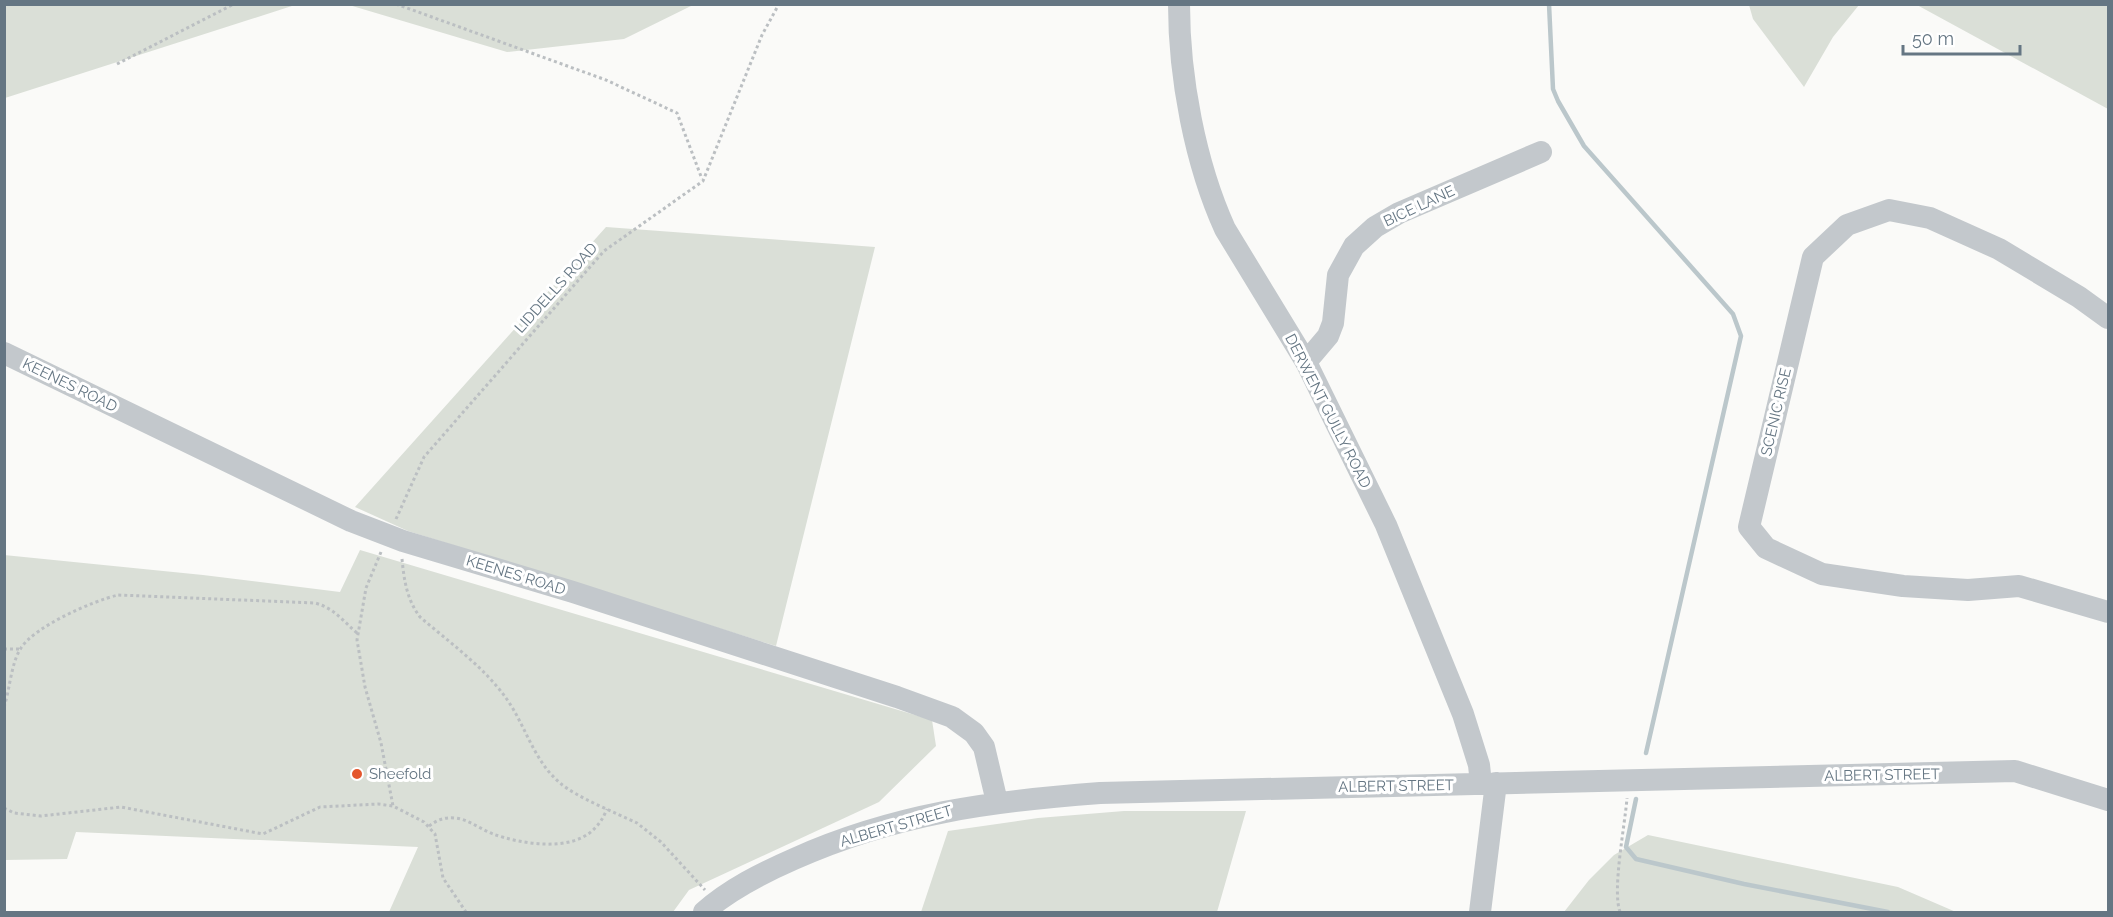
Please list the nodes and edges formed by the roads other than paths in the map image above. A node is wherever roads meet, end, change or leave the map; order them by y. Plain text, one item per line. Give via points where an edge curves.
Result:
1 (1179, 4) edge
2 (1541, 152) dead end
3 (2109, 318) edge
4 (4, 353) edge
5 (1306, 362) junction
6 (2109, 612) edge
7 (1489, 783) junction
8 (2109, 801) edge
9 (997, 802) junction
10 (710, 908) edge
11 (1480, 912) edge

1 - 5 street, DERWENT GULLY ROAD via 1179,37 1196,146 1215,207 1225,230
2 - 5 street, BICE LANE via 1375,227 1354,246 1338,275 1333,323 1328,336
3 - 6 street, SCENIC RISE via 1999,249 1930,218 1889,210 1847,225 1813,257 1749,527 1766,548 1822,574 1903,586 1968,590 2019,586
4 - 9 street, KEENES ROAD via 351,521 394,538 952,717 974,733 984,747
5 - 7 street, DERWENT GULLY ROAD via 1386,525
7 - 8 street, ALBERT STREET via 2015,771
7 - 9 street, ALBERT STREET via 1100,793
7 - 11 street, DERWENT GULLY ROAD
9 - 10 street, ALBERT STREET via 909,819 826,846 760,875

